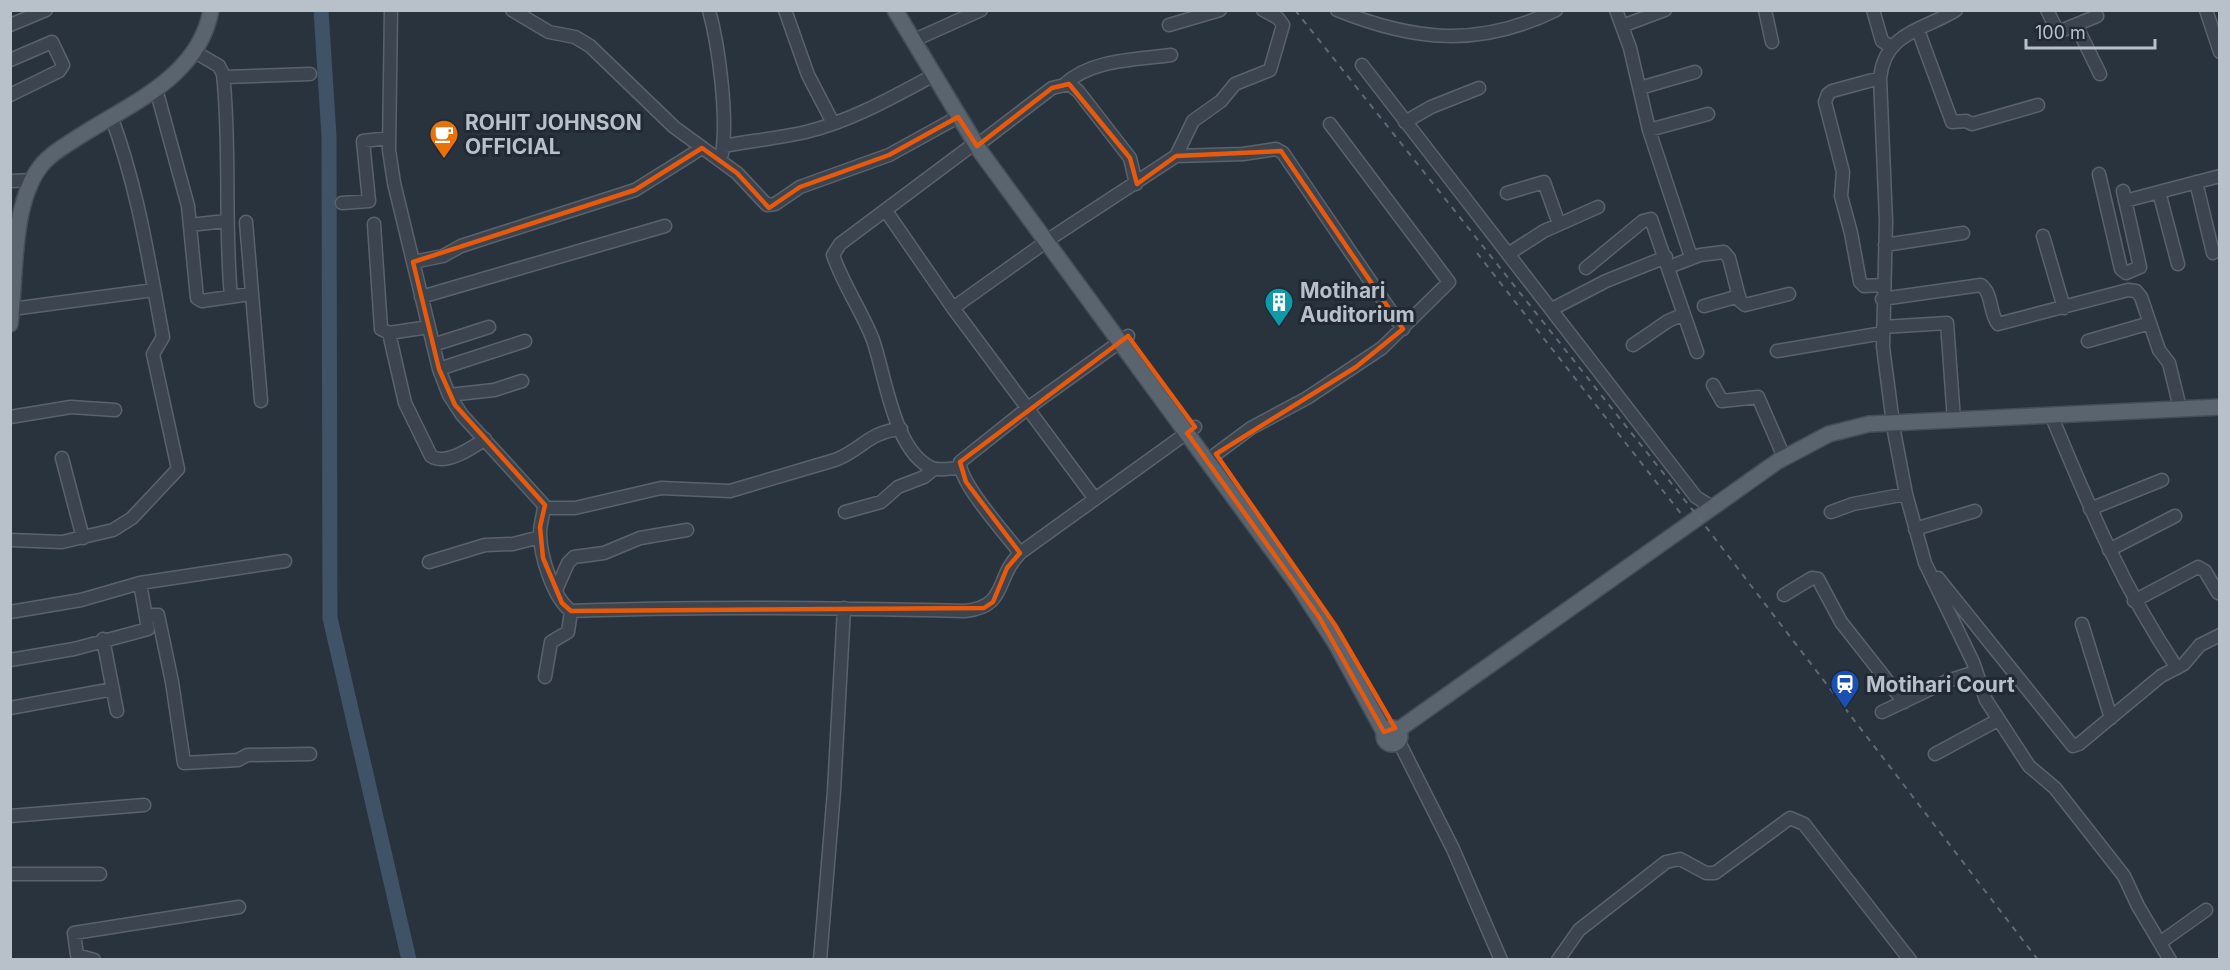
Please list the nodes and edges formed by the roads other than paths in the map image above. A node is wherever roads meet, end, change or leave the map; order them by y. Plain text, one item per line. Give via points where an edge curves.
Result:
1 (46, 10) edge
2 (211, 10) edge
3 (391, 10) edge
4 (512, 10) edge
5 (709, 10) edge
6 (785, 10) edge
7 (895, 10) edge
8 (908, 10) edge
9 (981, 10) edge
10 (1220, 10) edge
11 (1263, 10) edge
12 (1336, 10) edge
13 (1556, 10) edge
14 (1616, 10) edge
15 (1665, 10) edge
16 (1765, 10) edge
17 (1873, 10) edge
18 (1956, 10) edge
19 (2047, 10) edge
20 (2206, 10) edge
21 (2097, 16) dead end
22 (10, 25) edge
23 (1169, 25) dead end
24 (2076, 25) junction
25 (1622, 26) junction
26 (1918, 30) junction
27 (2216, 32) edge
28 (921, 37) junction
29 (1772, 42) dead end
30 (1891, 47) junction
31 (195, 52) junction
32 (2220, 52) edge
33 (1172, 55) dead end
34 (10, 60) edge
35 (1362, 65) dead end
36 (1695, 72) dead end
37 (310, 74) dead end
38 (2100, 74) dead end
39 (934, 75) junction
40 (224, 77) junction
41 (1880, 78) junction
42 (1065, 84) junction
43 (1479, 88) dead end
44 (1640, 88) junction
45 (156, 89) junction
46 (10, 95) edge
47 (2038, 105) dead end
48 (1708, 114) dead end
49 (111, 116) junction
50 (958, 117) junction
51 (1405, 122) junction
52 (833, 123) junction
53 (1330, 124) dead end
54 (1649, 130) junction
55 (389, 138) junction
56 (980, 142) junction
57 (723, 146) junction
58 (702, 148) junction
59 (1176, 156) junction
60 (721, 161) junction
61 (2099, 174) dead end
62 (2220, 176) edge
63 (32, 180) junction
64 (10, 181) edge
65 (2196, 182) junction
66 (1136, 184) junction
67 (2159, 192) junction
68 (1507, 193) dead end
69 (342, 203) dead end
70 (1598, 207) dead end
71 (886, 211) junction
72 (226, 221) junction
73 (246, 222) dead end
74 (374, 224) dead end
75 (1558, 224) junction
76 (190, 225) junction
77 (665, 226) dead end
78 (1963, 233) dead end
79 (2043, 236) dead end
80 (1050, 239) junction
81 (1885, 245) junction
82 (2213, 253) dead end
83 (13, 254) edge
84 (1508, 254) junction
85 (1691, 257) junction
86 (413, 262) junction
87 (1667, 262) junction
88 (2178, 264) dead end
89 (1586, 268) dead end
90 (2134, 271) junction
91 (1883, 285) junction
92 (154, 290) junction
93 (2138, 292) junction
94 (250, 294) junction
95 (1789, 294) dead end
96 (1739, 296) junction
97 (231, 297) junction
98 (421, 297) junction
99 (1882, 299) junction
100 (1704, 306) dead end
101 (953, 308) junction
102 (2064, 308) junction
103 (1552, 309) junction
104 (1684, 314) junction
105 (11, 317) edge
106 (2150, 323) junction
107 (429, 327) junction
108 (489, 327) dead end
109 (1403, 329) junction
110 (1883, 330) junction
111 (388, 333) junction
112 (1124, 339) junction
113 (525, 341) dead end
114 (2088, 341) dead end
115 (433, 345) junction
116 (1633, 345) dead end
117 (1777, 351) dead end
118 (1697, 352) dead end
119 (439, 369) junction
120 (522, 381) dead end
121 (1713, 385) dead end
122 (449, 394) junction
123 (261, 401) dead end
124 (2220, 407) edge
125 (1028, 408) junction
126 (2180, 408) junction
127 (115, 410) dead end
128 (2220, 414) edge
129 (10, 417) edge
130 (1954, 420) junction
131 (2054, 422) junction
132 (1894, 426) junction
133 (901, 429) junction
134 (1191, 430) junction
135 (485, 439) junction
136 (1215, 454) junction
137 (1784, 457) junction
138 (62, 458) dead end
139 (960, 468) junction
140 (934, 469) junction
141 (2162, 480) dead end
142 (1906, 494) junction
143 (1095, 499) junction
144 (1712, 507) junction
145 (544, 508) junction
146 (2090, 509) junction
147 (1975, 511) dead end
148 (845, 512) dead end
149 (1832, 512) dead end
150 (2175, 516) dead end
151 (1915, 529) junction
152 (687, 530) dead end
153 (540, 537) junction
154 (83, 538) junction
155 (10, 540) edge
156 (2109, 550) junction
157 (1020, 553) junction
158 (285, 561) dead end
159 (429, 562) dead end
160 (1925, 563) junction
161 (140, 583) junction
162 (556, 590) junction
163 (2218, 593) dead end
164 (1784, 595) dead end
165 (2134, 601) junction
166 (844, 608) junction
167 (571, 611) junction
168 (10, 612) edge
169 (146, 615) junction
170 (2082, 624) dead end
171 (2220, 635) edge
172 (103, 639) junction
173 (10, 660) edge
174 (2177, 668) junction
175 (1976, 672) junction
176 (545, 677) dead end
177 (113, 689) junction
178 (1904, 702) junction
179 (10, 708) edge
180 (117, 711) dead end
181 (1882, 712) dead end
182 (2111, 718) junction
183 (1998, 720) junction
184 (1394, 735) junction
185 (310, 754) dead end
186 (1935, 754) dead end
187 (144, 805) dead end
188 (10, 816) edge
189 (10, 874) edge
190 (100, 874) dead end
191 (239, 907) dead end
192 (2206, 910) dead end
193 (2161, 942) junction
194 (94, 960) edge
195 (820, 960) edge
196 (1495, 960) edge
197 (1501, 960) edge
198 (1558, 960) edge
199 (1910, 960) edge
200 (2170, 960) edge

1 - 22 street
2 - 31 main road via 206,34
3 - 55 street
4 - 58 street via 549,32 575,37 590,46 644,100
5 - 57 street via 715,38
6 - 52 street via 808,75
7 - 39 main road
8 - 28 main road
9 - 28 street
10 - 23 street
11 - 59 street via 1278,18 1283,26 1270,70 1235,84 1221,101 1193,121
12 - 13 street via 1394,30 1449,37 1502,31
14 - 25 street
15 - 25 street
16 - 29 street
17 - 30 street via 1882,40
18 - 26 street
19 - 24 street via 2056,32
20 - 27 street
21 - 24 street
24 - 38 street
25 - 44 street
26 - 30 street
26 - 47 street via 1952,122 1965,120 1972,124
27 - 32 street
28 - 56 main road
30 - 41 street via 1884,57
31 - 40 street via 219,66
31 - 45 main road
33 - 42 street via 1095,67 1079,72
34 - 46 street via 52,42 63,65 59,71
35 - 51 street
36 - 44 street
37 - 40 street
39 - 50 main road
39 - 52 street
40 - 72 street
41 - 81 street
41 - 91 street via 1833,91 1825,102 1843,172 1840,193 1860,282 1864,286
42 - 56 street via 1052,88
42 - 66 street via 1078,91 1121,146 1133,164
43 - 51 street
44 - 54 street
45 - 49 main road
45 - 76 street
48 - 54 street
49 - 63 main road via 48,158
49 - 92 street via 132,175
50 - 56 main road
50 - 60 street via 889,155 800,187 771,205 764,203 737,172
51 - 84 street
52 - 57 street
53 - 109 street via 1449,280
54 - 85 street
55 - 69 street via 363,141 369,201
55 - 86 street via 394,183
56 - 71 street
56 - 80 main road
57 - 60 street
58 - 60 street
58 - 86 street via 634,190 457,247 443,256
59 - 66 street
59 - 109 street via 1281,151
61 - 90 street via 2121,269 2124,273
62 - 65 street
63 - 64 street
63 - 83 main road
65 - 67 street
65 - 82 street
66 - 80 street
67 - 88 street
67 - 90 street via 2124,196 2140,264
68 - 75 street via 1544,182
70 - 75 street
71 - 101 street
71 - 133 street via 840,244 833,255 873,340
72 - 76 street
72 - 97 street
73 - 94 street
74 - 111 street via 380,327
75 - 84 street
76 - 97 street via 198,298 202,301
77 - 98 street
78 - 81 street
79 - 102 street
80 - 101 street
80 - 112 main road
81 - 91 street
83 - 105 main road
84 - 103 street
85 - 87 street
85 - 96 street via 1726,253
86 - 98 street
87 - 89 street via 1653,222 1647,218
87 - 103 street via 1606,281
87 - 104 street
90 - 93 street
91 - 99 street
92 - 105 street
92 - 154 street via 163,337 162,344 153,352 178,469 124,524
93 - 102 street via 2128,290
93 - 106 street
94 - 97 street
94 - 123 street
95 - 96 street via 1747,306
96 - 100 street
98 - 107 street
99 - 102 street via 1981,285 1987,291 1998,324
99 - 110 street
101 - 125 street
103 - 144 street via 1696,497
104 - 116 street
104 - 118 street
106 - 114 street
106 - 126 street via 2160,353 2170,365
107 - 111 street
107 - 115 street
108 - 115 street
109 - 136 street via 1356,367 1251,428
110 - 117 street
110 - 130 street via 1943,321 1948,324
110 - 132 street
111 - 135 street via 405,403 431,456 443,460
112 - 125 street
112 - 134 main road
113 - 119 street
115 - 119 street
119 - 122 street
120 - 122 street via 494,390
121 - 137 street via 1722,401 1758,397
122 - 135 street
124 - 126 main road
125 - 139 street via 964,456
125 - 143 street
126 - 130 main road
127 - 129 street via 71,407
128 - 131 main road
130 - 132 main road
131 - 132 main road
131 - 146 street
132 - 137 main road via 1828,434
132 - 142 street
132 - 184 main road via 1827,442 1786,465
133 - 140 street via 914,452
133 - 145 street via 876,433 835,460 730,491 662,488 575,508
134 - 136 main road
134 - 143 street
134 - 184 main road via 1304,593
135 - 145 street via 542,501
136 - 184 main road via 1335,625
137 - 144 main road
138 - 154 street
139 - 140 street
139 - 157 street via 966,482
140 - 148 street via 902,485 881,502
141 - 146 street
142 - 149 street
142 - 151 street
143 - 157 street
144 - 184 main road
145 - 153 street
146 - 156 street
147 - 151 street
150 - 156 street
151 - 160 street
152 - 162 street via 640,538 604,553 574,557
153 - 159 street via 513,544 485,545
153 - 162 street via 543,558
154 - 155 street via 48,543
156 - 165 street
157 - 166 street via 1007,568 996,597 984,608
158 - 161 street
160 - 175 street
160 - 182 street via 2070,745 2079,744
161 - 168 street via 81,600
161 - 169 street
162 - 167 street
163 - 165 street via 2203,568 2198,567
164 - 178 street via 1812,578 1818,579 1841,622
165 - 174 street
166 - 167 street
166 - 195 street
167 - 176 street via 568,632 551,642
169 - 172 street via 147,630
169 - 185 street via 158,615 184,763 238,760 247,755
170 - 182 street
171 - 174 street via 2200,645
172 - 173 street via 74,649
172 - 177 street
174 - 182 street via 2161,676
175 - 178 street
175 - 183 street
177 - 179 street
177 - 180 street
178 - 181 street
183 - 186 street
183 - 193 street via 2029,765 2055,788 2124,876
184 - 196 street
184 - 197 street via 1453,849
187 - 188 street
189 - 190 street
191 - 194 street via 74,933 77,955
192 - 193 street
193 - 200 street
198 - 199 street via 1579,930 1666,862 1680,859 1706,873 1715,873 1790,818 1804,824

